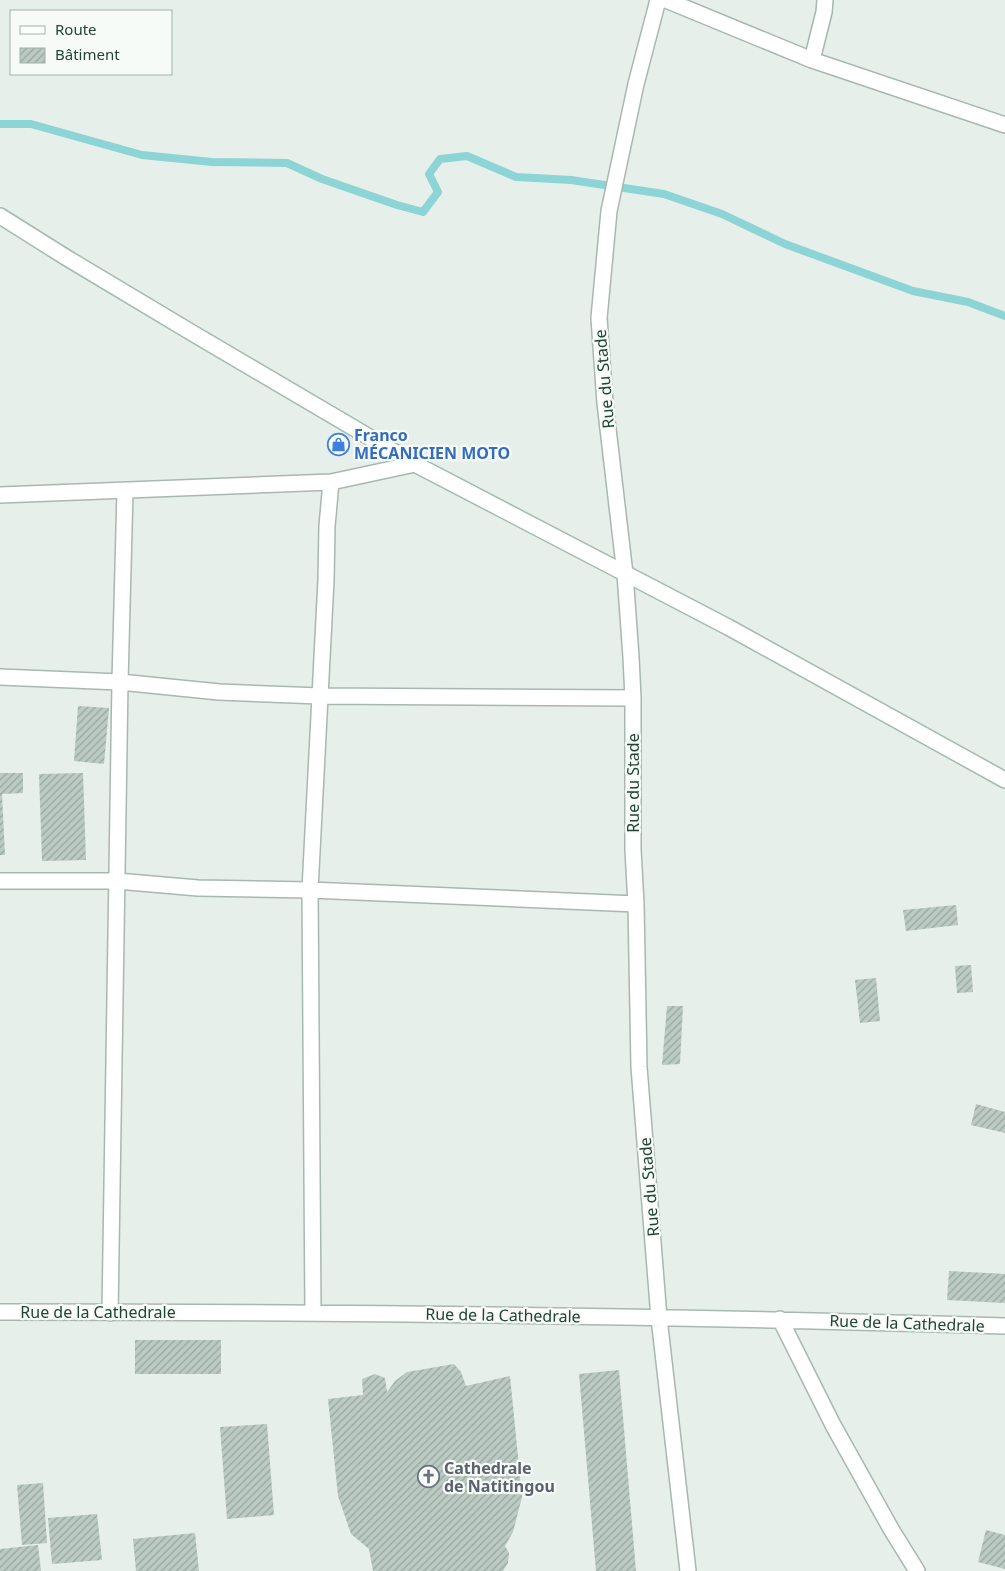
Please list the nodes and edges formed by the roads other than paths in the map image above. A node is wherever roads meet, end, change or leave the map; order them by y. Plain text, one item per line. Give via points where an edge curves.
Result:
1 (658, 0) edge
2 (666, 0) edge
3 (825, 0) edge
4 (812, 60) junction
5 (1005, 125) edge
6 (0, 216) edge
7 (415, 464) junction
8 (331, 482) junction
9 (125, 491) junction
10 (0, 495) edge
11 (625, 574) junction
12 (0, 677) edge
13 (120, 682) junction
14 (320, 696) junction
15 (633, 698) junction
16 (1005, 780) edge
17 (0, 881) edge
18 (117, 881) junction
19 (310, 890) junction
20 (636, 904) junction
21 (0, 1312) edge
22 (313, 1312) junction
23 (110, 1313) junction
24 (659, 1318) junction
25 (780, 1319) junction
26 (1005, 1326) edge
27 (688, 1571) edge
28 (917, 1571) edge

1 - 11 street, Rue du Stade via 608,211 599,318 605,403
2 - 4 street
3 - 4 street
4 - 5 street
6 - 7 street
7 - 8 street
7 - 11 street
8 - 9 street
8 - 14 street
9 - 10 street
9 - 13 street
11 - 15 street, Rue du Stade
11 - 16 street
12 - 13 street
13 - 14 street via 219,692
13 - 18 street
14 - 15 street
14 - 19 street
15 - 20 street, Rue du Stade
17 - 18 street
18 - 19 street via 198,888
18 - 23 street
19 - 20 street
19 - 22 street
20 - 24 street, Rue du Stade via 639,1068
21 - 23 street, Rue de la Cathedrale
22 - 23 street, Rue de la Cathedrale
22 - 24 street, Rue de la Cathedrale
24 - 25 street, Rue de la Cathedrale
24 - 27 street, Rue du Stade
25 - 26 street, Rue de la Cathedrale
25 - 28 street via 833,1425

